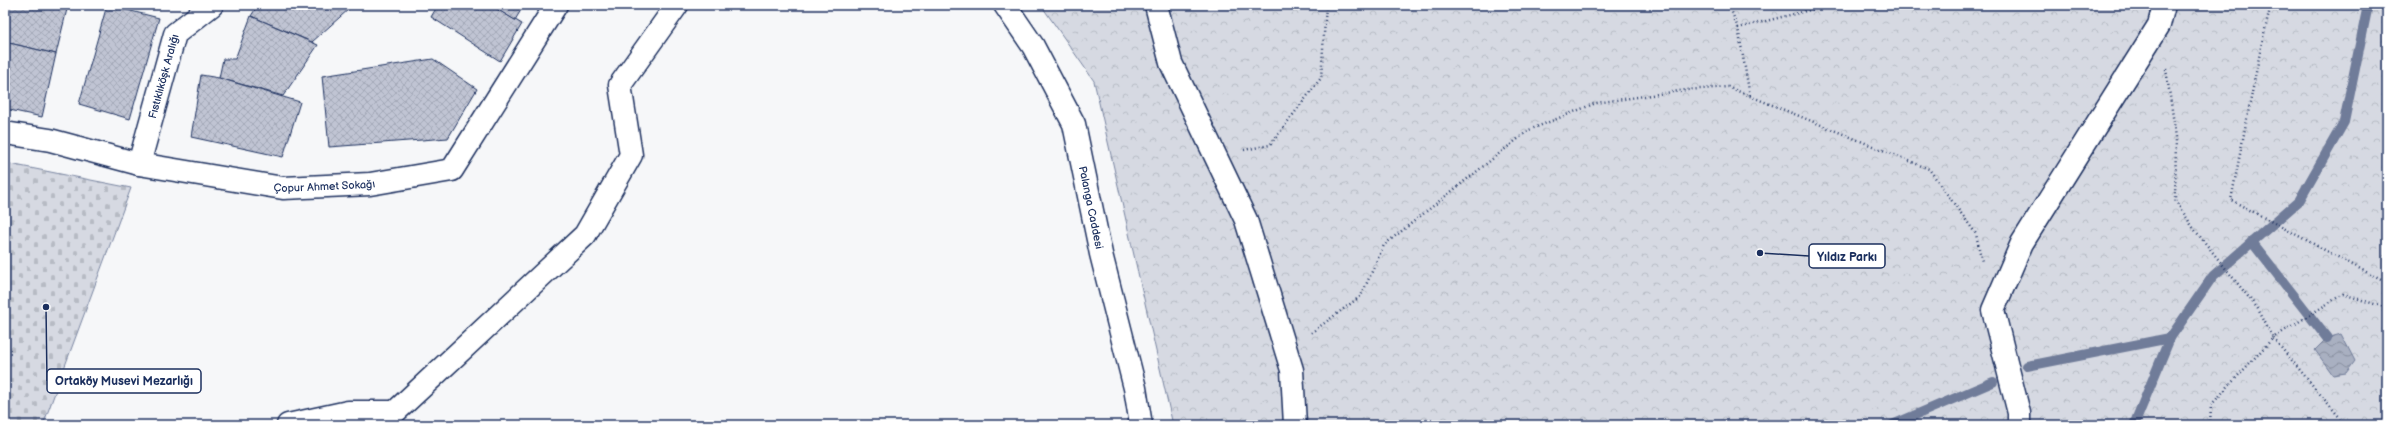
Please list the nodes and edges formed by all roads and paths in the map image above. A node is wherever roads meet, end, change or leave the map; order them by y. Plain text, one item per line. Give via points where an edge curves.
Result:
1 (212, 5) edge
2 (556, 5) edge
3 (677, 5) edge
4 (1005, 5) edge
5 (1156, 5) edge
6 (1326, 5) edge
7 (1729, 5) edge
8 (1830, 5) edge
9 (2271, 5) edge
10 (2161, 15) edge
11 (1738, 28) junction
12 (1750, 96) junction
13 (5, 133) edge
14 (1215, 157) junction
15 (139, 164) junction
16 (1983, 264) dead end
17 (2387, 286) edge
18 (2387, 308) edge
19 (2273, 338) junction
20 (1286, 351) junction
21 (288, 425) edge
22 (1141, 425) edge
23 (1295, 425) edge
24 (2019, 425) edge
25 (2210, 425) edge
26 (2346, 425) edge

1 - 15 street, Fıstıklıköşk Aralığı via 175,34
2 - 15 street, Çopur Ahmet Sokağı via 452,170 370,184 283,188
3 - 21 street via 620,85 631,155 585,234 395,412 348,412
4 - 22 street, Palanga Caddesi via 1033,46 1074,124 1101,254 1135,388
5 - 14 street via 1171,63
6 - 14 path via 1321,78 1270,145
7 - 11 path
8 - 11 path
9 - 17 path via 2231,200 2383,281
10 - 19 path via 2176,137 2175,200 2194,229 2258,309
10 - 24 street via 2022,243 1993,310 2019,413
11 - 12 path
12 - 16 path via 1929,169 1976,234
12 - 20 path via 1728,87 1596,103 1529,130 1384,245 1361,296
13 - 15 street, Çopur Ahmet Sokağı via 50,140
14 - 20 street via 1246,220
18 - 19 path via 2344,294
19 - 25 path via 2211,405
19 - 26 path
20 - 23 street via 1292,370

